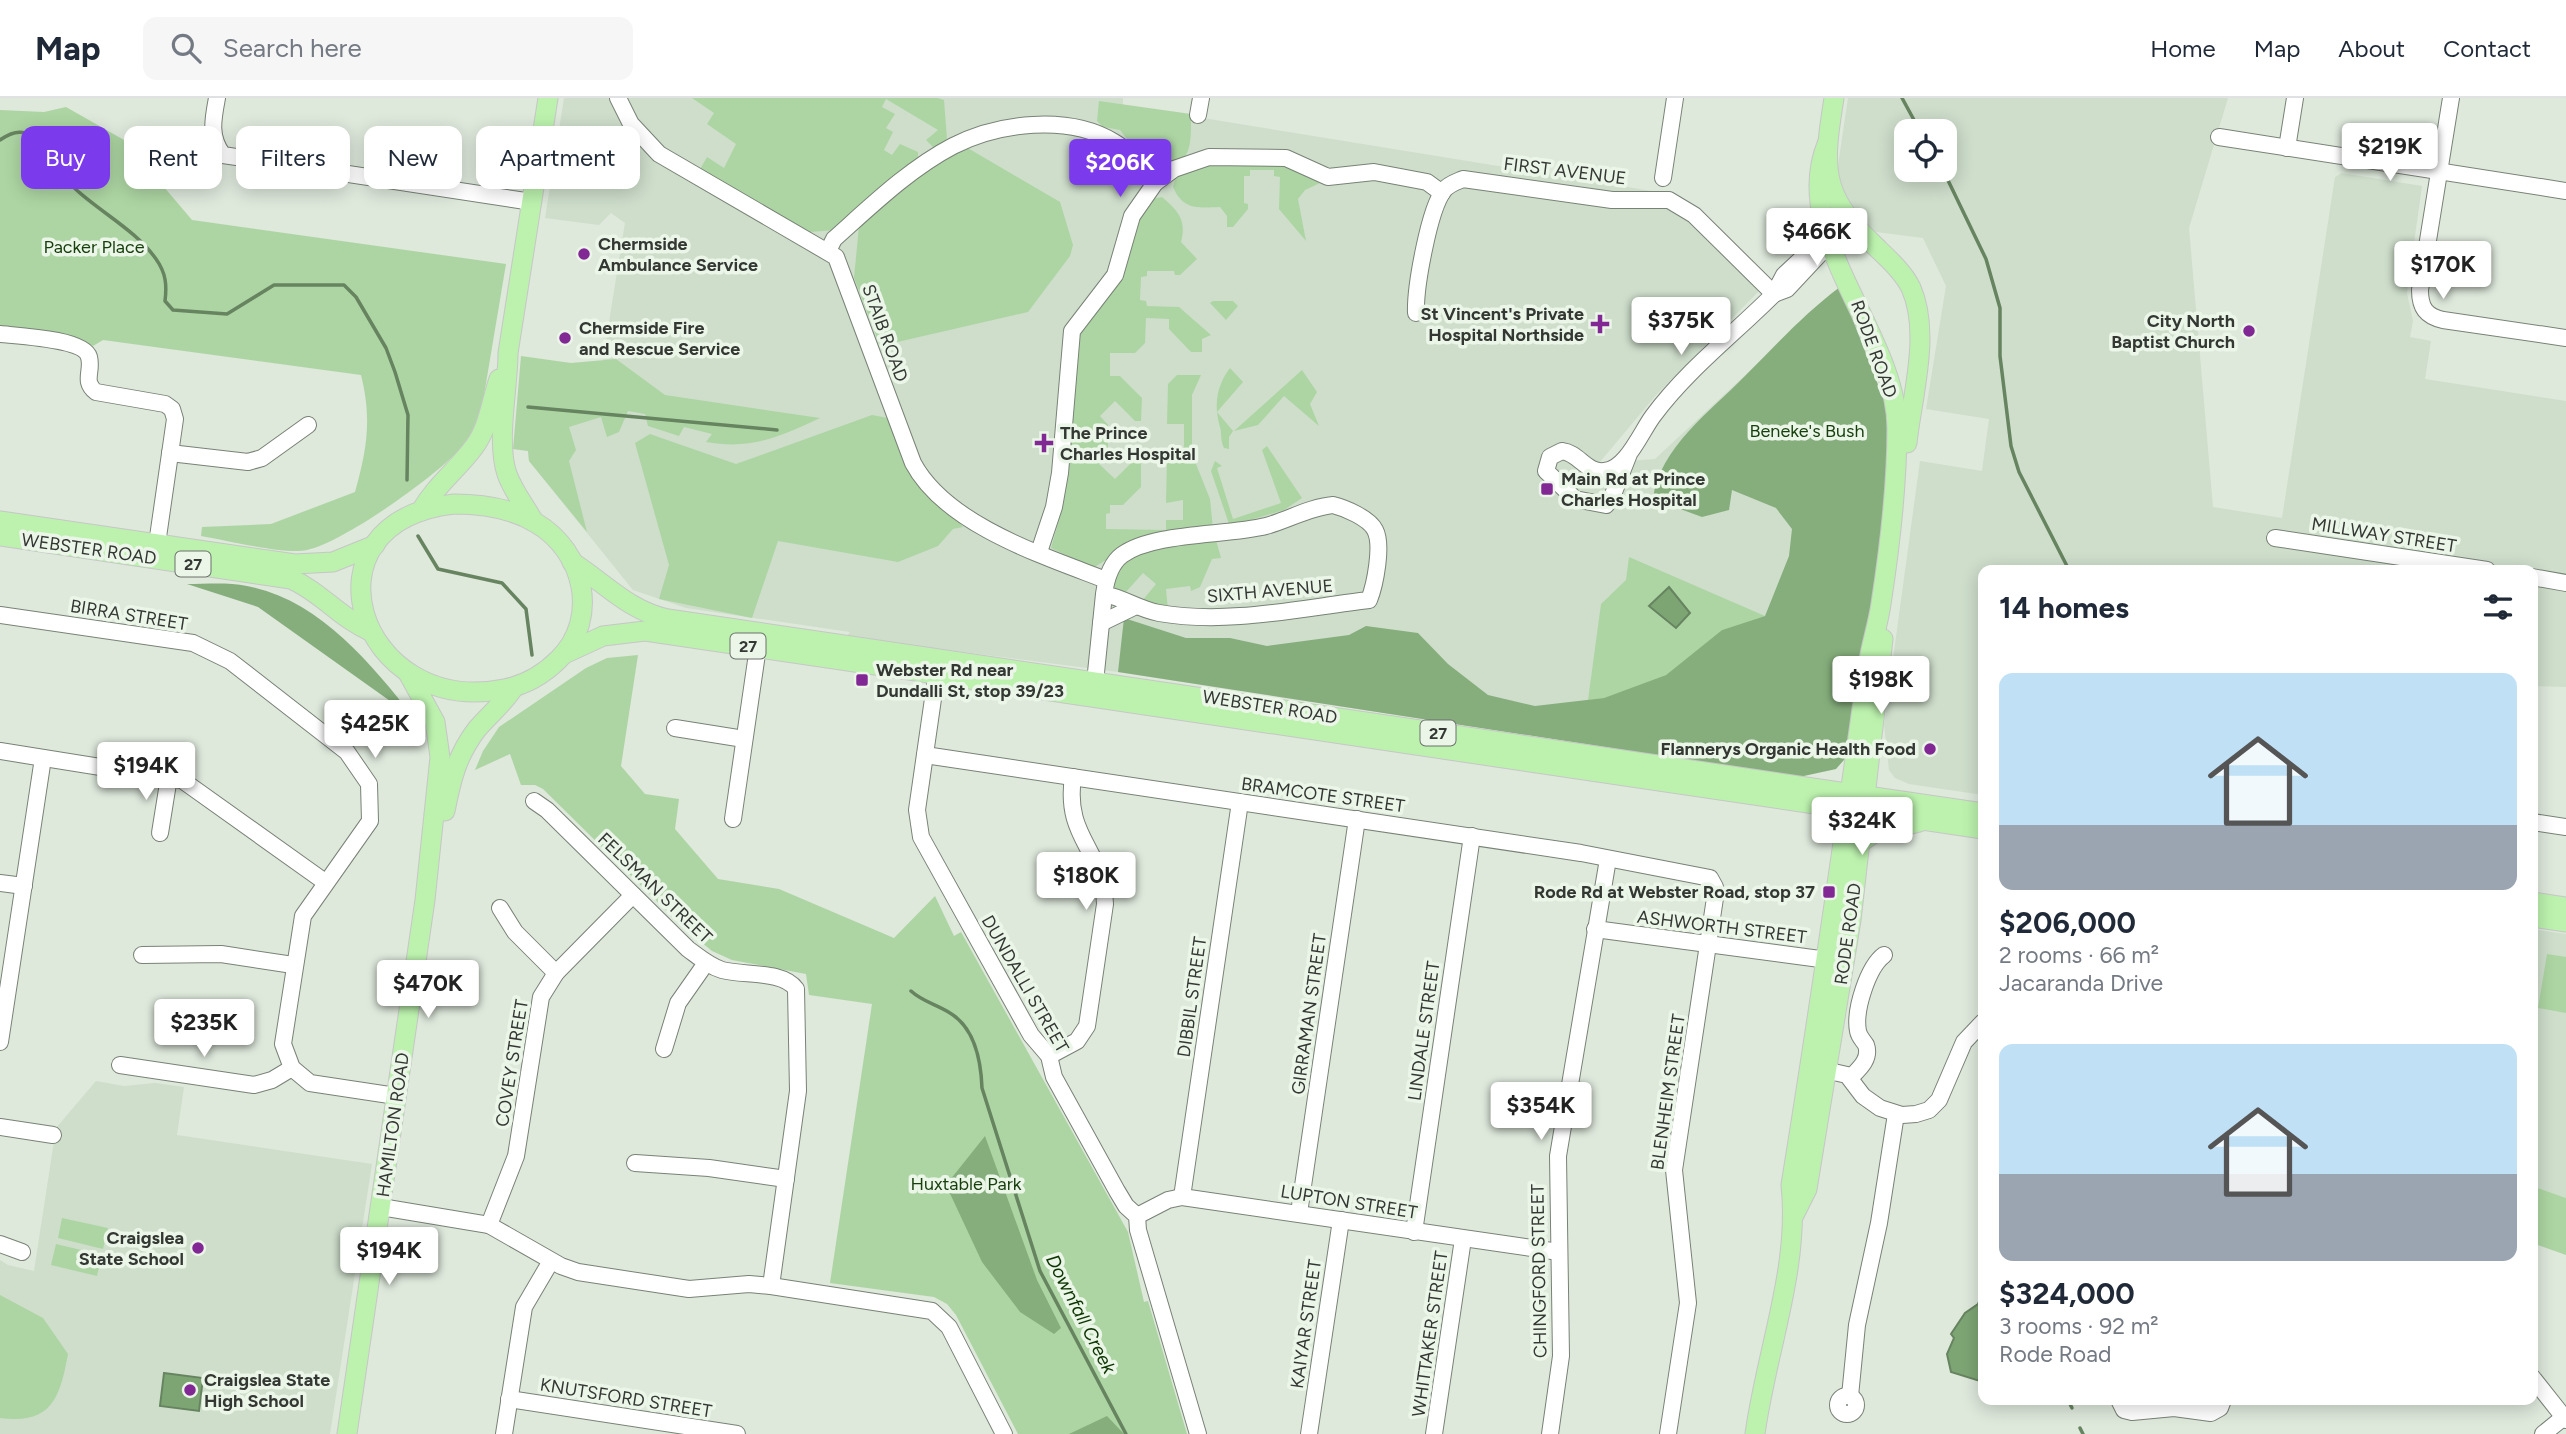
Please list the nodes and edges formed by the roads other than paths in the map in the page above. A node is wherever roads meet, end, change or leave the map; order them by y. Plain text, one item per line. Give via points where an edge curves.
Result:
1 (217, 98) edge
2 (548, 98) edge
3 (618, 98) edge
4 (1201, 98) edge
5 (1675, 98) edge
6 (1834, 98) edge
7 (2295, 98) edge
8 (2451, 98) edge
9 (1198, 115) dead end
10 (2219, 137) dead end
11 (1827, 144) junction
12 (2287, 148) junction
13 (2439, 172) junction
14 (1829, 177) junction
15 (1663, 178) dead end
16 (1155, 183) junction
17 (2566, 191) edge
18 (1442, 193) junction
19 (532, 202) junction
20 (1831, 236) junction
21 (1872, 244) junction
22 (828, 251) junction
23 (1813, 265) junction
24 (1841, 267) junction
25 (1774, 294) junction
26 (1416, 313) dead end
27 (0, 334) edge
28 (2566, 338) edge
29 (508, 353) junction
30 (308, 425) dead end
31 (170, 453) junction
32 (1629, 454) junction
33 (1897, 477) junction
34 (421, 511) junction
35 (0, 521) edge
36 (534, 522) junction
37 (0, 536) edge
38 (2275, 538) dead end
39 (156, 544) junction
40 (375, 545) junction
41 (1039, 552) junction
42 (572, 562) junction
43 (2454, 565) edge
44 (2538, 579) edge
45 (2566, 583) edge
46 (1105, 587) junction
47 (1134, 607) junction
48 (0, 615) edge
49 (1101, 623) junction
50 (370, 631) junction
51 (758, 647) junction
52 (564, 654) junction
53 (938, 667) junction
54 (408, 673) junction
55 (514, 687) junction
56 (1094, 689) junction
57 (675, 728) dead end
58 (744, 739) junction
59 (0, 751) edge
60 (925, 755) junction
61 (43, 758) junction
62 (1862, 767) junction
63 (169, 777) junction
64 (1073, 777) junction
65 (1823, 789) junction
66 (1892, 798) junction
67 (534, 801) dead end
68 (1240, 802) junction
69 (1858, 802) junction
70 (1978, 812) edge
71 (733, 819) dead end
72 (1357, 819) junction
73 (1923, 820) junction
74 (2538, 823) edge
75 (1978, 828) edge
76 (2566, 828) edge
77 (160, 833) dead end
78 (1472, 836) junction
79 (1861, 842) junction
80 (1608, 859) junction
81 (1713, 881) joint
82 (325, 882) junction
83 (0, 883) edge
84 (24, 886) junction
85 (633, 895) junction
86 (425, 900) junction
87 (2538, 903) edge
88 (500, 908) dead end
89 (2566, 908) edge
90 (2538, 918) edge
91 (2566, 922) edge
92 (1595, 929) junction
93 (1709, 945) junction
94 (142, 955) dead end
95 (1884, 955) dead end
96 (1835, 961) junction
97 (706, 962) junction
98 (293, 965) junction
99 (556, 973) junction
100 (3, 1005) edge
101 (1978, 1028) edge
102 (0, 1042) edge
103 (664, 1049) dead end
104 (1049, 1056) junction
105 (120, 1065) dead end
106 (292, 1069) junction
107 (1818, 1069) junction
108 (1850, 1078) junction
109 (396, 1096) junction
110 (1896, 1114) junction
111 (0, 1127) edge
112 (53, 1135) dead end
113 (635, 1163) dead end
114 (786, 1179) junction
115 (1182, 1197) junction
116 (381, 1207) junction
117 (1299, 1213) junction
118 (1137, 1216) junction
119 (1341, 1220) junction
120 (489, 1225) junction
121 (1413, 1231) junction
122 (1463, 1239) junction
123 (0, 1244) edge
124 (22, 1252) dead end
125 (1559, 1252) junction
126 (551, 1261) junction
127 (771, 1286) junction
128 (2538, 1385) edge
129 (1850, 1396) dead end
130 (509, 1399) junction
131 (2121, 1405) edge
132 (2221, 1405) edge
133 (2565, 1419) edge
134 (347, 1434) edge
135 (504, 1434) edge
136 (737, 1434) edge
137 (1004, 1434) edge
138 (1198, 1434) edge
139 (1309, 1434) edge
140 (1434, 1434) edge
141 (1550, 1434) edge
142 (1668, 1434) edge
143 (1755, 1434) edge
144 (2543, 1434) edge

1 - 19 street via 212,125 215,144 223,155
2 - 19 main road
3 - 22 street, STAIB ROAD via 631,124 659,154
4 - 9 street
5 - 15 street
6 - 11 main road, RODE ROAD
7 - 12 street
8 - 13 street
10 - 12 street
11 - 14 main road, RODE ROAD
11 - 20 main road, RODE ROAD via 1818,184
12 - 13 street
13 - 17 street
13 - 28 street via 2420,290 2423,309 2443,320
14 - 20 main road
14 - 21 main road, RODE ROAD via 1843,214
16 - 18 street via 1174,169 1209,157 1286,158 1328,177 1374,172 1427,181
16 - 22 street via 1116,143 1090,132 1051,126 994,131 961,142 930,160 849,225
16 - 41 street via 1132,216 1115,275 1072,331 1060,473
18 - 25 street, FIRST AVENUE via 1454,183 1475,179 1612,200 1669,200 1694,215
18 - 26 street via 1418,279
19 - 29 main road
20 - 21 main road via 1851,233
20 - 23 street
20 - 24 main road, RODE ROAD
20 - 25 street via 1784,275
21 - 33 main road, RODE ROAD via 1911,288 1919,320 1906,447
22 - 41 street, STAIB ROAD via 851,294 918,473 967,519
23 - 24 street via 1826,262
23 - 25 street via 1787,289
24 - 33 main road, RODE ROAD via 1890,383 1897,425
25 - 32 street via 1667,398
27 - 31 street via 74,344 90,359 87,380 96,393 165,404 174,419
29 - 34 main road via 484,432
29 - 36 main road via 503,460 511,484
30 - 31 street via 262,458 248,462
31 - 39 street
32 - 32 street via 1606,505 1575,499 1546,471 1549,460 1560,451 1574,454 1600,471 1613,468
33 - 62 main road, RODE ROAD via 1881,607 1881,675
34 - 36 main road, 27 via 454,504 480,505 508,510
34 - 40 main road, 27 via 394,526
35 - 39 main road, WEBSTER ROAD / 27
36 - 42 main road, 27 via 549,532
37 - 50 main road, WEBSTER ROAD / 27 via 291,579
38 - 43 street, MILLWAY STREET
39 - 40 main road, WEBSTER ROAD / 27 via 306,565 333,562
40 - 50 main road via 359,588
41 - 46 street, STAIB ROAD
42 - 52 main road via 580,580 583,611 579,629
42 - 53 main road, WEBSTER ROAD / 27 via 631,606 656,616
44 - 45 street
46 - 47 street, SIXTH AVENUE
46 - 47 street, SIXTH AVENUE via 1113,564 1123,554 1147,544 1268,525 1333,505 1371,525 1377,534 1377,583 1369,600 1198,617
46 - 49 street
47 - 49 street
48 - 82 street, BIRRA STREET via 193,643 230,661 347,751 369,784 370,821
49 - 56 street
50 - 54 main road, 27
51 - 52 main road, WEBSTER ROAD / 27 via 635,630 603,636
51 - 53 main road, WEBSTER ROAD / 27
51 - 58 street
52 - 55 main road, 27 via 542,674
53 - 56 main road, WEBSTER ROAD / 27
53 - 60 street, DUNDALLI STREET
54 - 55 main road, 27 via 457,691
54 - 86 main road, HAMILTON ROAD via 431,711 439,747
55 - 86 main road, HAMILTON ROAD via 502,706 477,729 456,763
56 - 65 main road, WEBSTER ROAD / 27
56 - 69 main road, WEBSTER ROAD / 27
57 - 58 street
58 - 71 street
59 - 61 street
60 - 64 street, BRAMCOTE STREET
60 - 104 street, DUNDALLI STREET via 917,810 921,837 1031,1035
61 - 63 street
61 - 84 street
62 - 65 main road
62 - 66 main road
62 - 69 main road, RODE ROAD
63 - 77 street
63 - 82 street via 199,790
64 - 68 street, BRAMCOTE STREET
64 - 104 street via 1073,820 1105,884 1105,904 1087,1026 1077,1041
65 - 69 main road, WEBSTER ROAD / 27
66 - 69 main road, WEBSTER ROAD / 27
66 - 70 main road, WEBSTER ROAD / 27
67 - 85 street, FELSMAN STREET
68 - 72 street, BRAMCOTE STREET
68 - 115 street, DIBBIL STREET
69 - 73 main road, WEBSTER ROAD / 27
69 - 79 main road, RODE ROAD
69 - 96 main road, RODE ROAD
72 - 78 street, BRAMCOTE STREET
72 - 117 street, GIRRAMAN STREET
73 - 75 main road, WEBSTER ROAD / 27
73 - 79 main road via 1874,833
74 - 76 street
78 - 80 street, BRAMCOTE STREET
78 - 121 street, LINDALE STREET
79 - 96 main road, RODE ROAD
80 - 81 street, BRAMCOTE STREET
80 - 92 street, CHINGFORD STREET
81 - 93 street, BLENHEIM STREET
82 - 98 street, BIRRA STREET via 303,916
83 - 84 street
84 - 100 street
85 - 97 street, FELSMAN STREET
85 - 99 street, COVEY STREET
86 - 109 main road, HAMILTON ROAD
87 - 89 main road
88 - 99 street via 515,932
90 - 91 main road
92 - 93 street, ASHWORTH STREET
92 - 125 street, CHINGFORD STREET via 1559,1147
93 - 96 street, ASHWORTH STREET
93 - 142 street, BLENHEIM STREET via 1674,1170 1688,1303
94 - 98 street via 208,954
95 - 108 street via 1867,979 1857,1029 1866,1055
96 - 107 main road, RODE ROAD
97 - 103 street via 678,1003
97 - 114 street, FELSMAN STREET via 784,980 796,989 798,1091
98 - 106 street, BIRRA STREET via 283,1036
99 - 120 street, COVEY STREET via 538,1005 516,1156
100 - 102 street
101 - 110 street via 1965,1042 1940,1100 1922,1112
104 - 118 street, DUNDALLI STREET via 1054,1077 1125,1204
105 - 106 street via 254,1085
106 - 109 street via 318,1085
107 - 108 street
107 - 143 main road, RODE ROAD via 1808,1189 1794,1216
108 - 110 street via 1874,1105
109 - 116 main road, HAMILTON ROAD
110 - 129 street via 1857,1325
111 - 112 street
113 - 114 street
114 - 127 street, FELSMAN STREET
115 - 117 street, LUPTON STREET
115 - 118 street, LUPTON STREET
116 - 120 street
116 - 134 main road, HAMILTON ROAD
117 - 119 street, LUPTON STREET
118 - 138 street, DUNDALLI STREET
119 - 121 street, LUPTON STREET
119 - 139 street, KAIYAR STREET
120 - 126 street
121 - 122 street, LUPTON STREET
122 - 125 street, LUPTON STREET
122 - 140 street, WHITTAKER STREET
123 - 124 street
125 - 141 street, CHINGFORD STREET via 1561,1356
126 - 127 street via 578,1272 689,1289
126 - 130 street via 524,1307
127 - 137 street via 939,1315
128 - 133 street
130 - 135 street
130 - 136 street, KNUTSFORD STREET
131 - 132 street via 2129,1412 2174,1408 2211,1413
133 - 144 street

